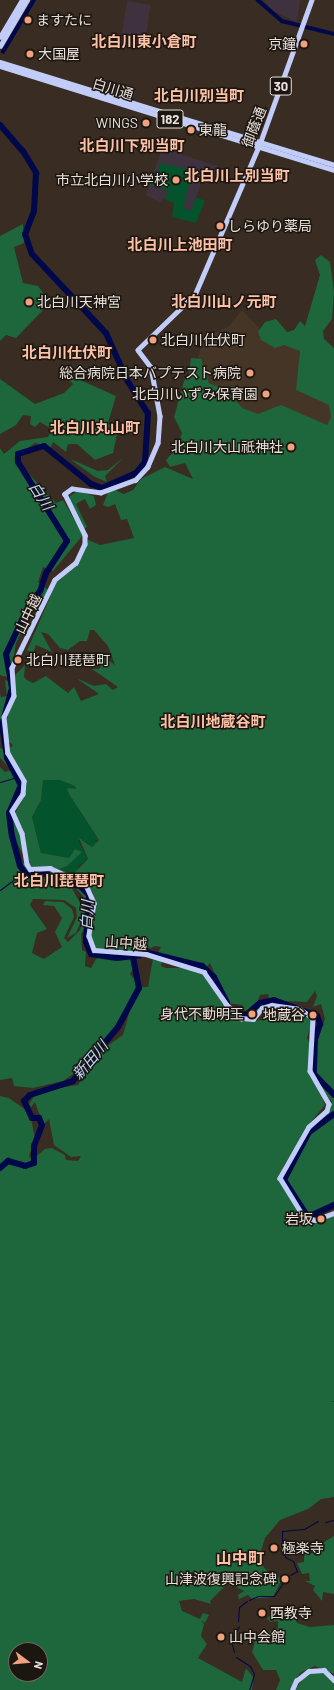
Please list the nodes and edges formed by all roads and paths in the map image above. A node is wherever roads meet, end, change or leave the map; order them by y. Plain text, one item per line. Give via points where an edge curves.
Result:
1 (22, 0) edge
2 (27, 0) edge
3 (312, 0) edge
4 (0, 37) edge
5 (0, 46) edge
6 (0, 62) edge
7 (0, 66) edge
8 (260, 144) junction
9 (334, 165) edge
10 (334, 170) edge
11 (137, 352) joint
12 (334, 1213) edge
13 (334, 1680) edge
14 (292, 1690) edge

1 - 4 main road
2 - 5 main road
3 - 8 main road, 御蔭通 / 30
6 - 8 main road, 白川通 / 182
7 - 8 main road, 白川通 / 182
8 - 9 main road, 白川通 / 182
8 - 10 main road, 白川通 / 182
8 - 11 main road, 御蔭通 / 30 via 195,295
11 - 12 main road, 山中越 / 30 via 151,367 160,416 158,444 148,467 136,480 100,493 72,489 65,494 86,540 76,564 55,580 12,668 14,696 4,717 8,752 25,787 13,816 22,833 28,867 56,870 86,885 92,894 89,936 94,950 146,954 204,972 226,1004 241,1018 253,1019 262,1008 272,1005 300,1010 313,1018 310,1071 329,1104 327,1111 309,1127 280,1178 304,1217 315,1220
13 - 14 main road via 324,1670 309,1671 296,1680

